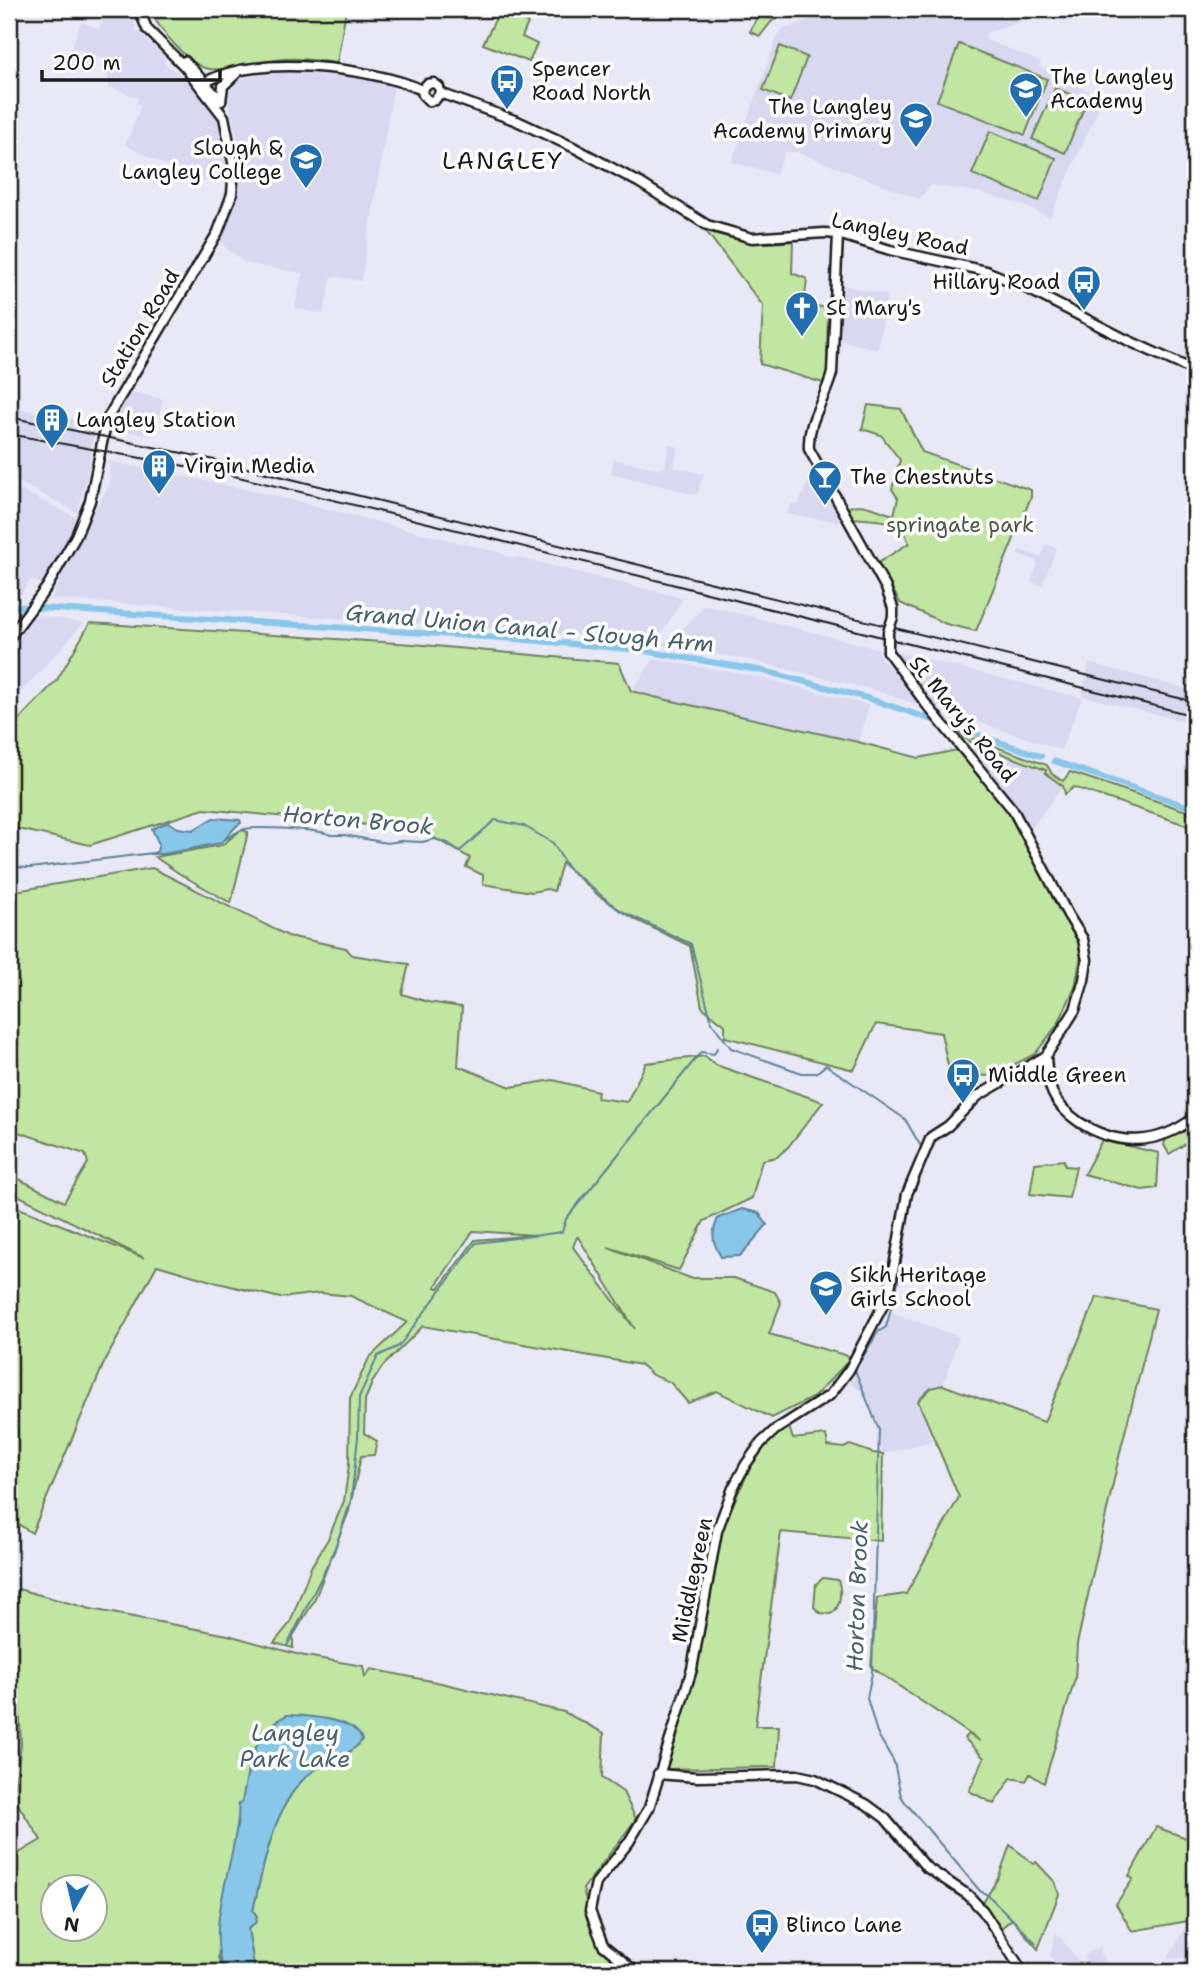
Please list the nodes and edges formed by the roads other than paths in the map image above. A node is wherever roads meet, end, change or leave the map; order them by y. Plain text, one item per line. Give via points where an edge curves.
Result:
1 (139, 9) edge
2 (240, 70) junction
3 (206, 87) junction
4 (220, 101) junction
5 (224, 117) junction
6 (838, 234) junction
7 (1195, 371) edge
8 (9, 638) edge
9 (1046, 1056) junction
10 (1195, 1116) edge
11 (658, 1774) junction
12 (636, 1972) edge
13 (1023, 1972) edge

1 - 3 street via 157,41 182,58
2 - 3 street
2 - 4 street via 223,86
2 - 6 street, Langley Road via 306,65 383,76 422,90 429,101 440,93 573,146 707,225 752,238
3 - 4 street
3 - 5 street, Station Road
4 - 5 street
5 - 8 street, Station Road via 234,167 224,220 107,419 90,501 76,536 45,591
6 - 7 street, Langley Road via 1000,276
6 - 9 street, St Mary's Road, bridge via 832,373 808,433 809,449 886,588 893,608 888,652 1013,810 1086,948 1075,1010
9 - 10 street via 1054,1096 1074,1119 1102,1136 1159,1137
9 - 11 street, Middlegreen via 978,1096 931,1137 907,1194 889,1294 849,1370 830,1395 761,1443 733,1488 717,1531 692,1669
11 - 12 street, Middlegreen via 649,1808 596,1883 590,1911 603,1945
11 - 13 street via 805,1776 866,1804 885,1818 926,1867 984,1911

